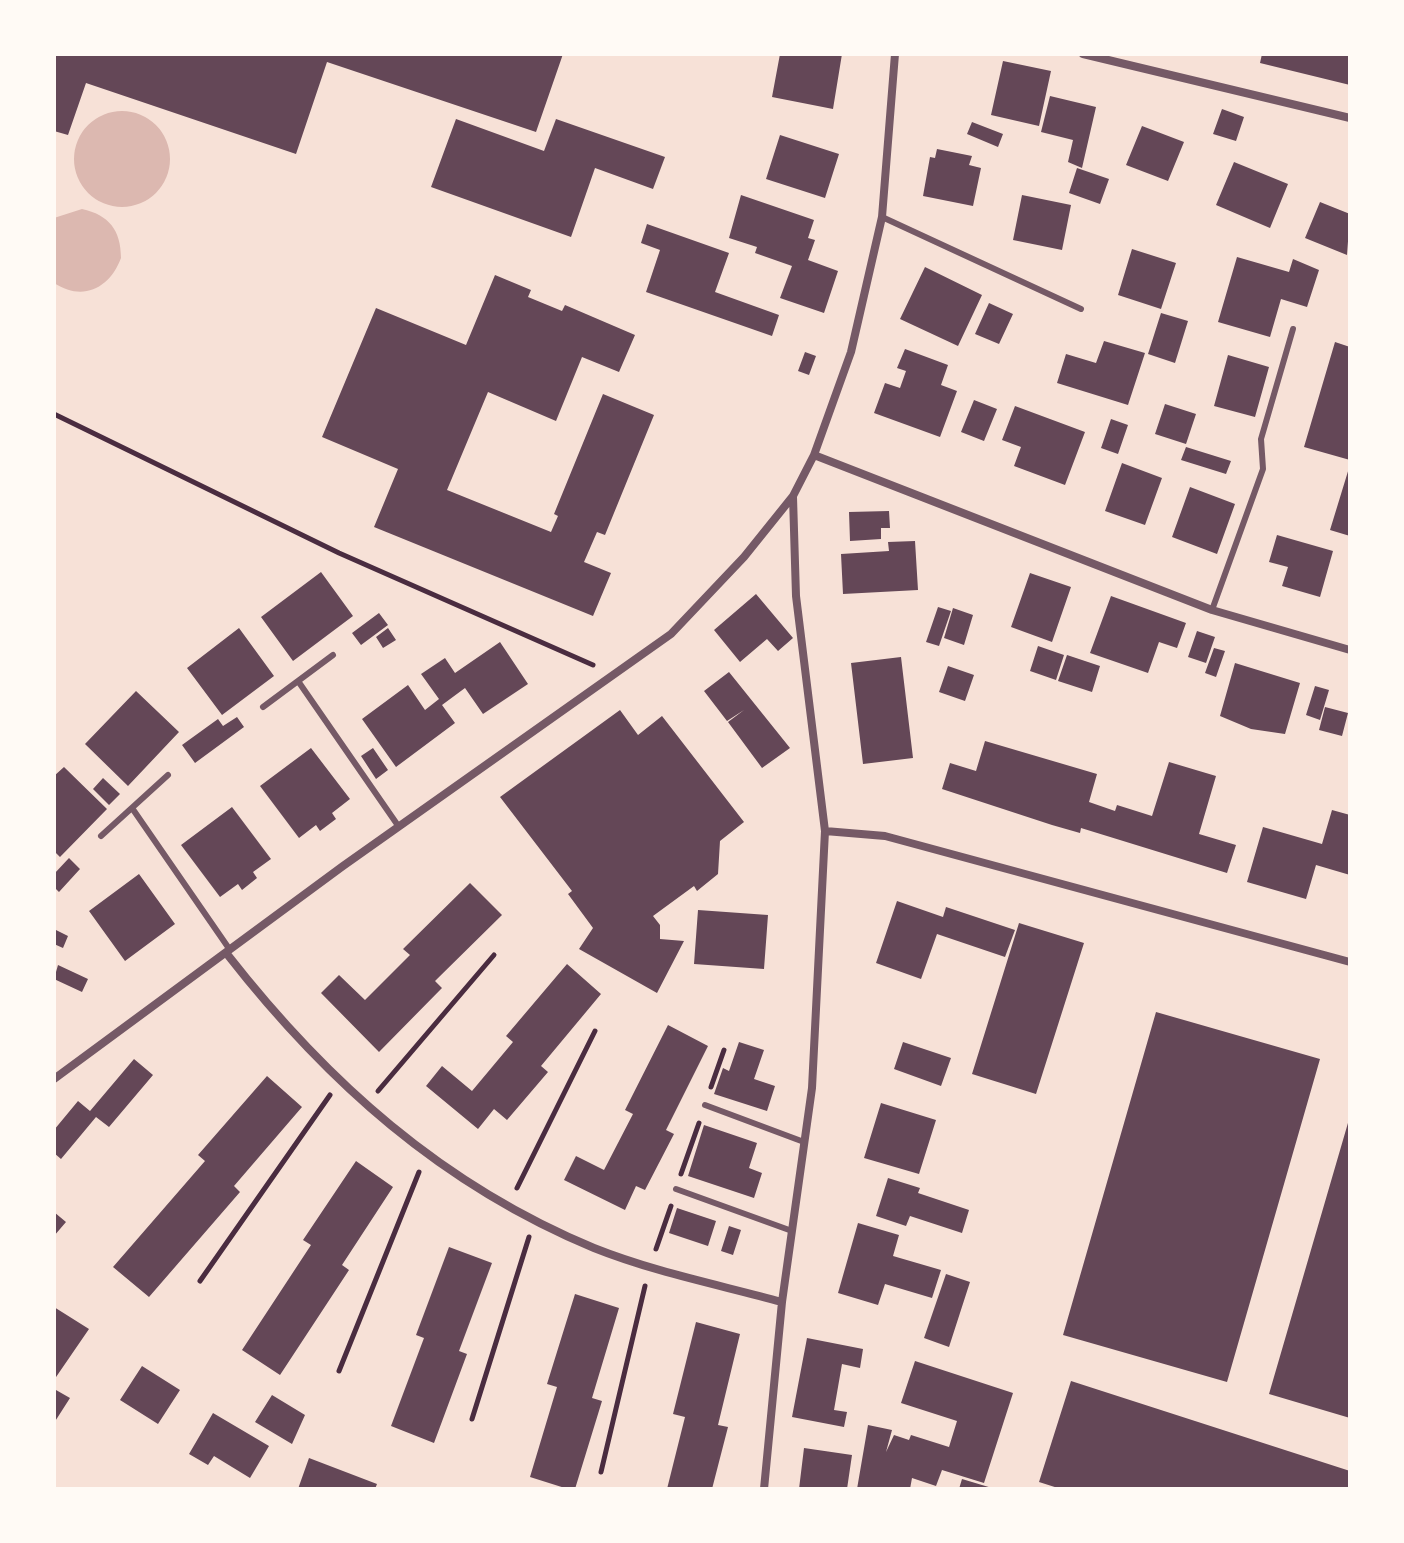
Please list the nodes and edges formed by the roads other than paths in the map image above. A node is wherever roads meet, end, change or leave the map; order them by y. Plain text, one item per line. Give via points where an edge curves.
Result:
1 (895, 54) edge
2 (1083, 54) edge
3 (1350, 118) edge
4 (882, 217) junction
5 (1081, 309) dead end
6 (1293, 329) dead end
7 (814, 455) junction
8 (793, 496) junction
9 (1212, 610) junction
10 (1350, 650) edge
11 (333, 655) dead end
12 (298, 681) junction
13 (263, 707) dead end
14 (168, 775) dead end
15 (132, 808) junction
16 (399, 827) junction
17 (825, 831) junction
18 (101, 836) dead end
19 (229, 953) junction
20 (1350, 962) edge
21 (54, 1079) edge
22 (705, 1105) road end
23 (804, 1142) junction
24 (676, 1189) road end
25 (792, 1231) junction
26 (782, 1302) junction
27 (764, 1489) edge

1 - 4 street
2 - 3 street
4 - 5 lane
4 - 7 street via 851,352
6 - 9 lane via 1261,439 1263,469
7 - 8 street
7 - 9 street
8 - 16 street via 671,634
8 - 17 street via 796,596
9 - 10 street
11 - 12 lane
12 - 13 lane
12 - 16 lane
14 - 15 lane
15 - 18 lane
15 - 19 lane
16 - 19 street
17 - 20 street via 885,836
17 - 23 street via 812,1088
19 - 21 street
19 - 26 street via 260,997 338,1083 426,1154 507,1207 596,1249
22 - 23 lane
23 - 25 street
24 - 25 lane
25 - 26 street
26 - 27 street

